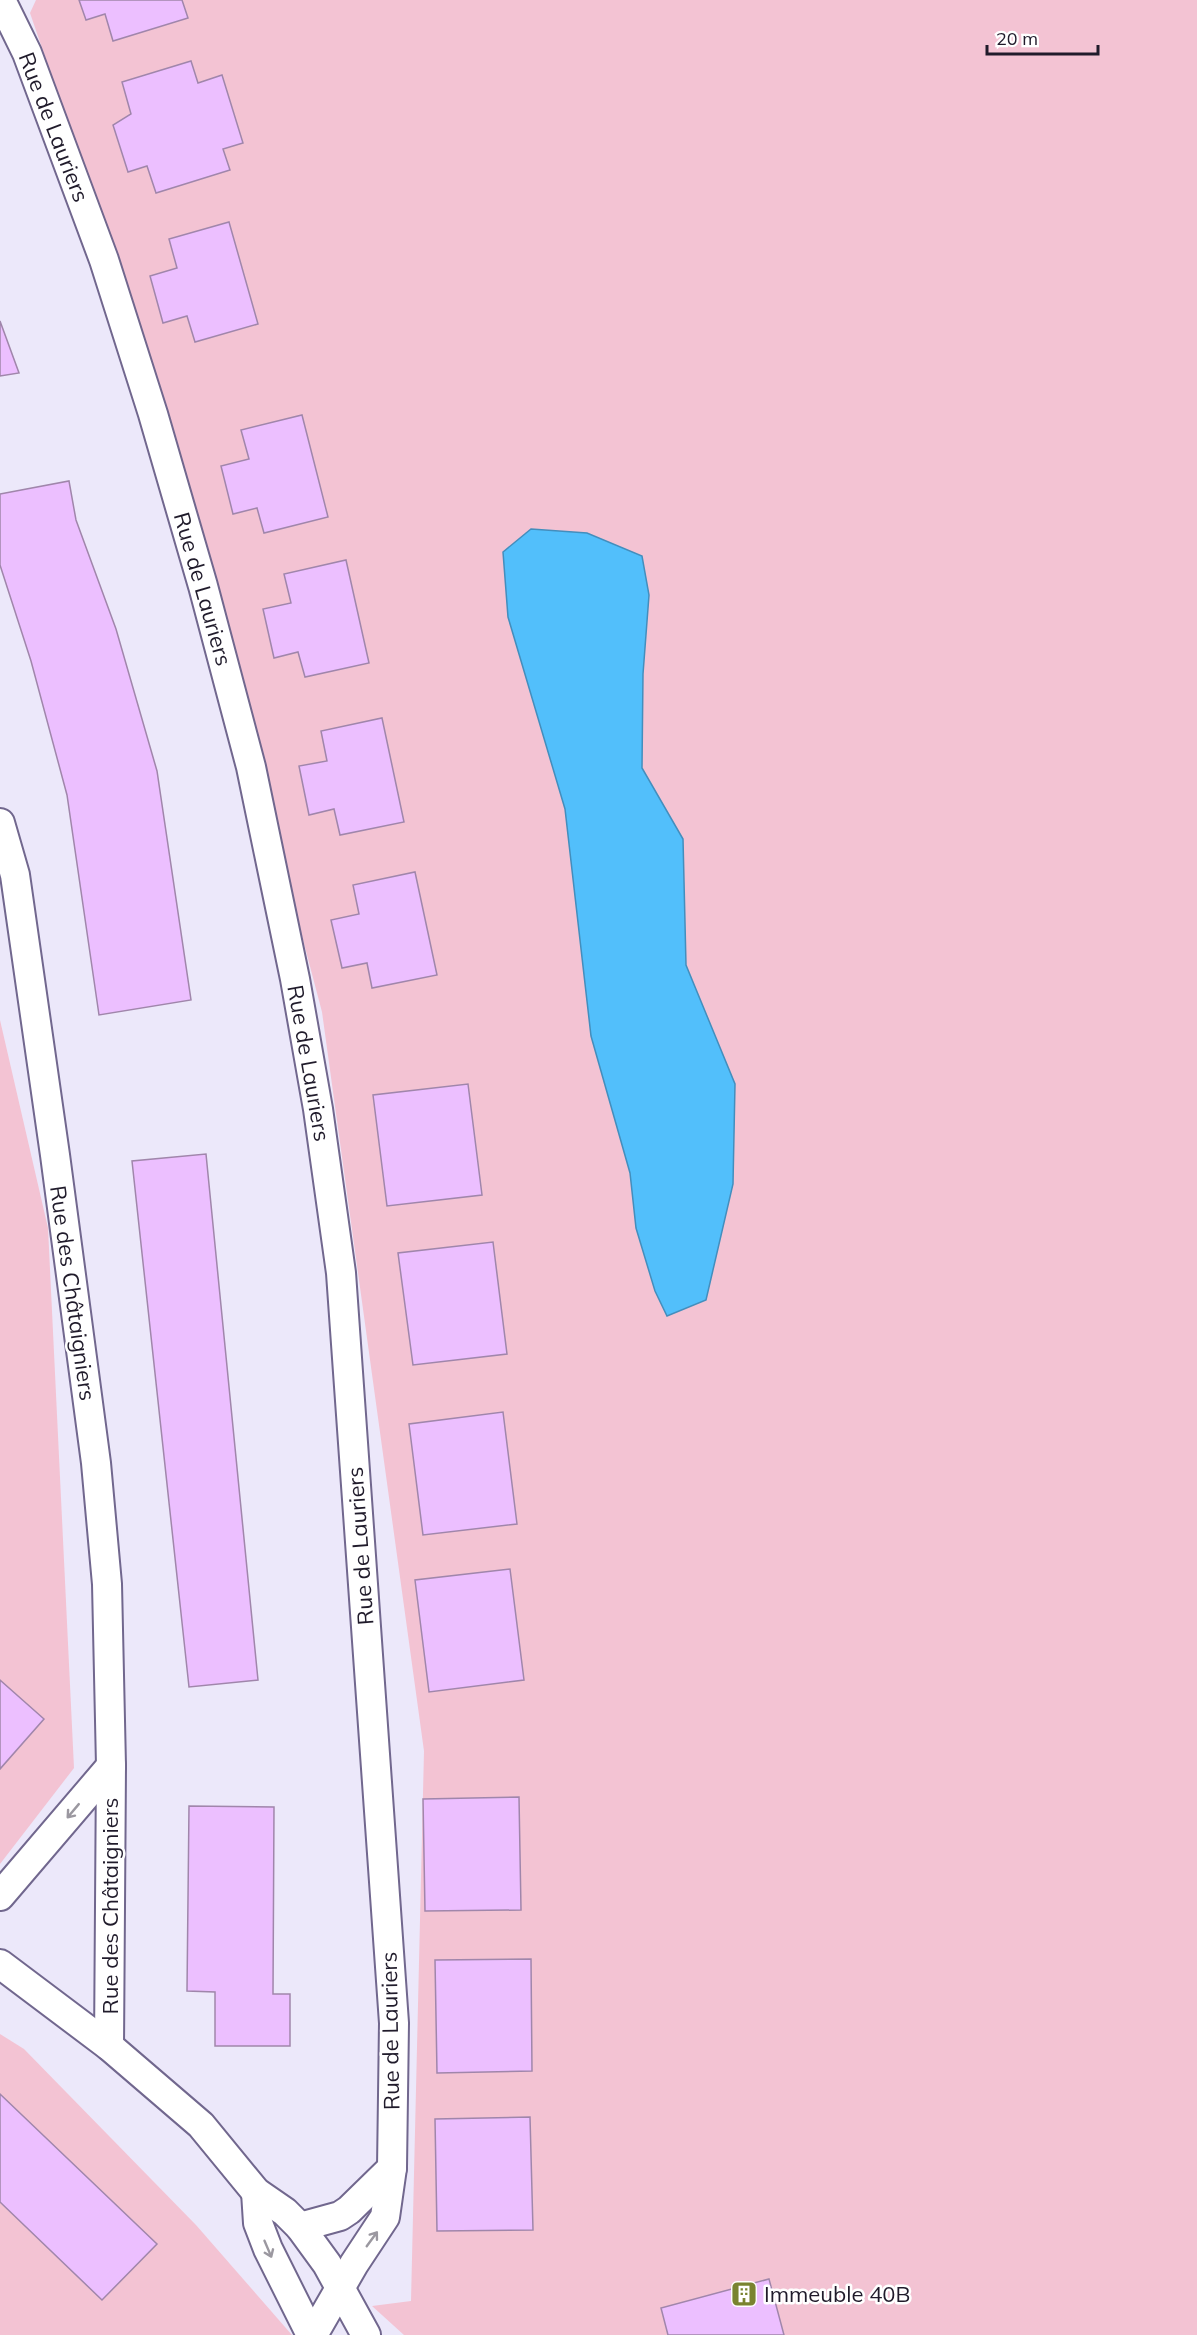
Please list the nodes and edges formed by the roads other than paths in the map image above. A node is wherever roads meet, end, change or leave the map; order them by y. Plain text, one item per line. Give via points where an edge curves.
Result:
1 (1, 0) edge
2 (0, 823) edge
3 (111, 1766) junction
4 (0, 1896) edge
5 (0, 1964) edge
6 (109, 2046) junction
7 (392, 2168) junction
8 (256, 2192) junction
9 (300, 2227) junction
10 (341, 2288) junction
11 (312, 2335) edge
12 (366, 2335) edge

1 - 7 street, Rue de Lauriers via 27,53 88,218 153,414 203,586 251,767 318,1109 341,1273 394,2023
2 - 3 street, Rue des Châtaigniers via 15,876 96,1463 107,1584
3 -> 4 street, Rue des Châtaigniers
3 - 6 street, Rue des Châtaigniers
5 - 6 street
6 - 8 street via 201,2125
7 - 9 street via 340,2216
10 -> 7 street, Rue de Lauriers via 386,2217
8 - 9 street
8 -> 11 street via 258,2223 268,2249
9 - 10 street
10 - 11 street, Rue de Lauriers
10 - 12 street

